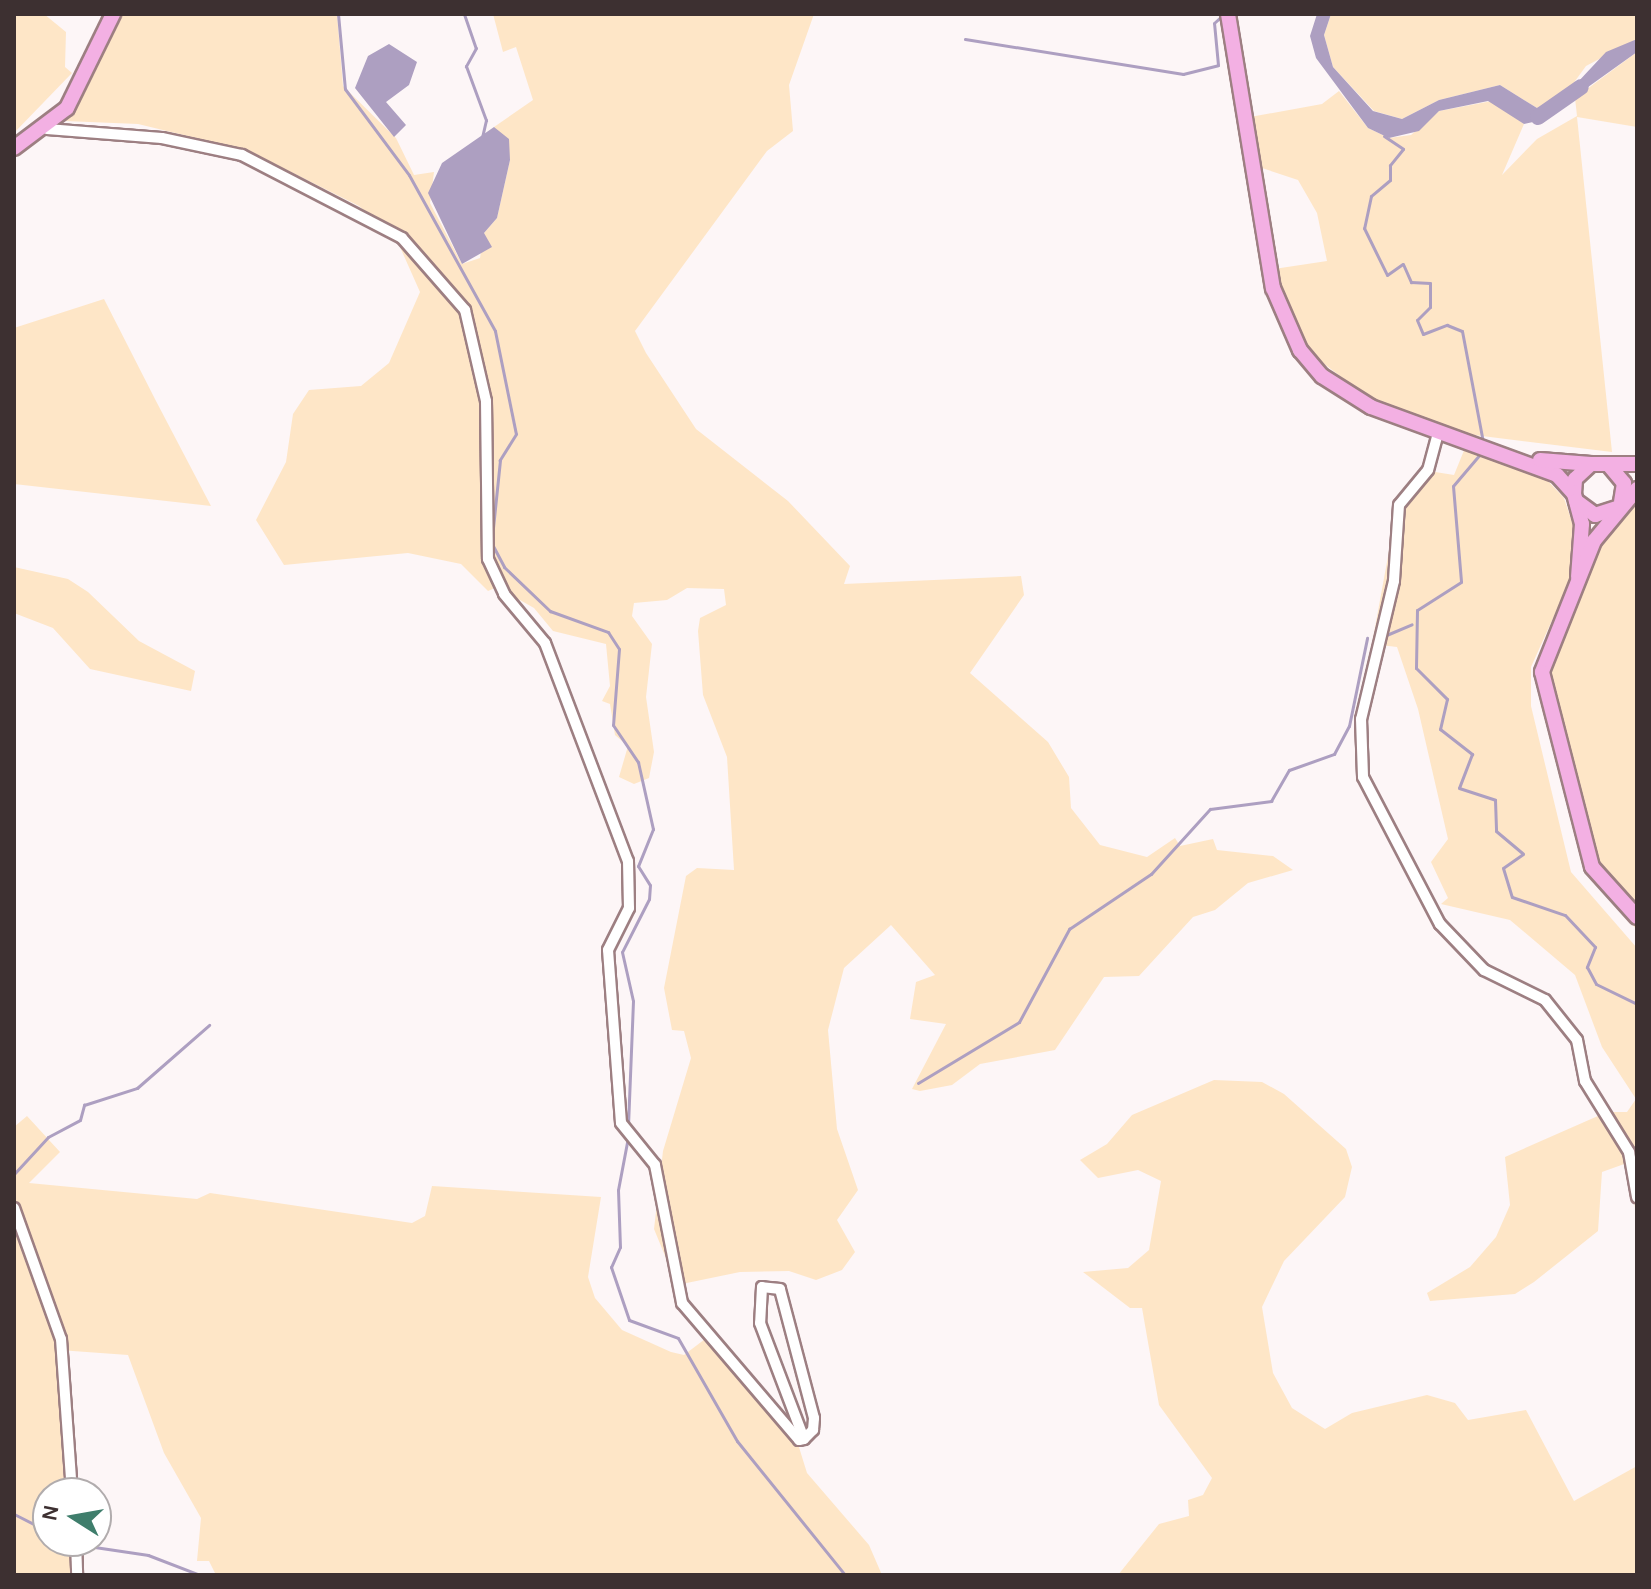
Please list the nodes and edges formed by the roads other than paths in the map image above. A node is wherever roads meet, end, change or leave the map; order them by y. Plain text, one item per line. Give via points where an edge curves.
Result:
1 (113, 14) edge
2 (1228, 14) edge
3 (47, 129) junction
4 (14, 148) edge
5 (1438, 433) junction
6 (1528, 459) junction
7 (1591, 464) junction
8 (1607, 464) junction
9 (1637, 464) edge
10 (1637, 489) edge
11 (1575, 497) junction
12 (1619, 505) junction
13 (1578, 577) junction
14 (1637, 917) edge
15 (1637, 1197) edge
16 (14, 1208) edge
17 (804, 1439) junction
18 (71, 1477) edge

1 - 3 main road via 83,83
2 - 5 main road via 1270,273 1288,330 1322,376 1349,395
3 - 4 main road
3 - 17 street via 162,138 242,155 402,238 465,310 486,401 488,559 504,594 545,643 628,861 629,908 608,950 621,1123 655,1165 682,1303 792,1438
5 - 6 main road
5 - 15 street via 1428,470 1399,505 1394,581 1361,719 1363,777 1440,924 1484,970 1545,1000 1577,1040 1585,1081 1629,1152
6 - 7 main road
6 - 11 main road
7 - 8 main road
7 - 11 main road via 1575,479
8 - 9 main road
8 - 12 main road via 1622,477
10 - 12 main road
11 - 12 main road via 1595,515
11 - 13 main road
12 - 13 main road
13 - 14 main road via 1548,652 1543,684 1592,867
16 - 18 street via 61,1339
17 - 17 street via 813,1415 784,1297 769,1284 760,1291 760,1323

